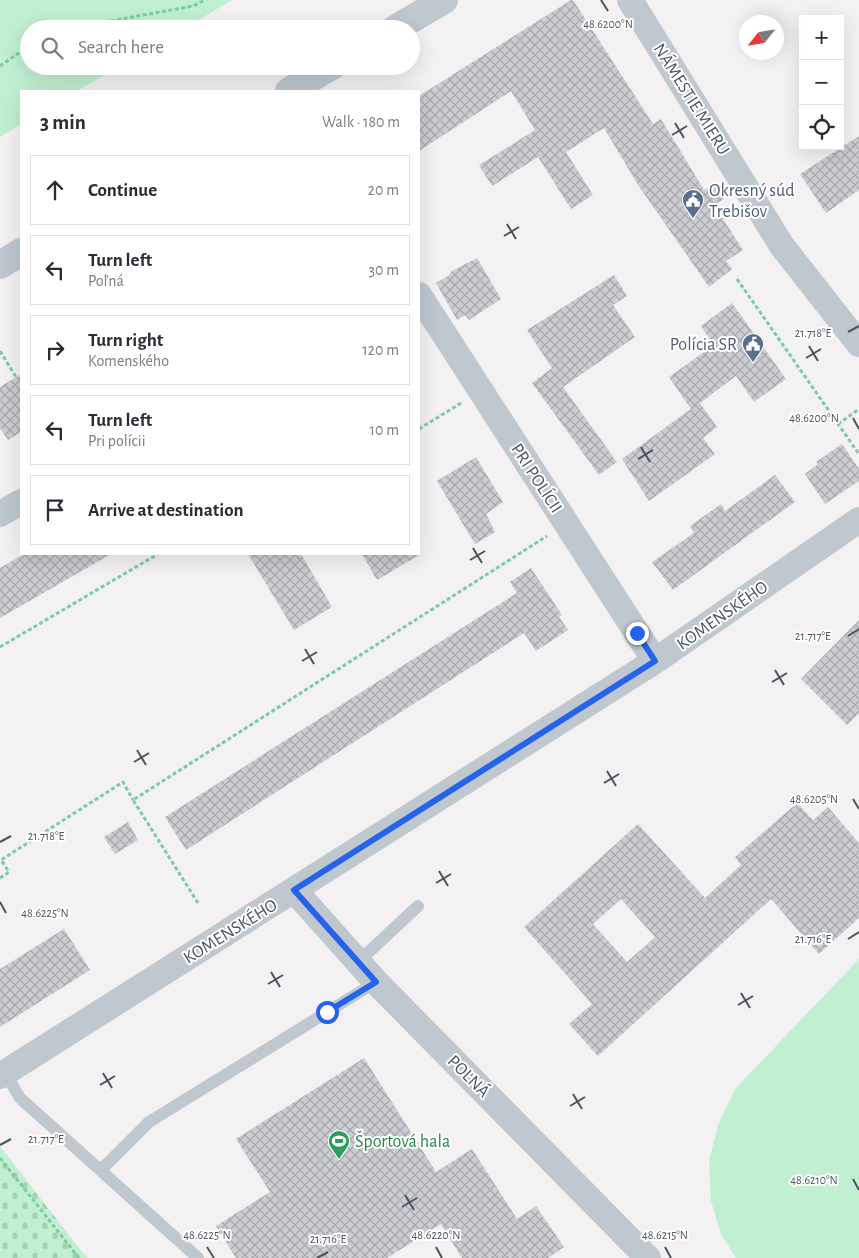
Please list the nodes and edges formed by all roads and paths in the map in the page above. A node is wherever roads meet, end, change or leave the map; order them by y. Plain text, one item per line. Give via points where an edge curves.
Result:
1 (205, 0) edge
2 (444, 0) edge
3 (630, 0) edge
4 (116, 20) edge
5 (410, 20) edge
6 (20, 52) edge
7 (0, 66) edge
8 (317, 75) edge
9 (292, 90) edge
10 (20, 253) edge
11 (0, 265) edge
12 (737, 278) dead end
13 (420, 297) edge
14 (859, 344) edge
15 (0, 351) edge
16 (16, 377) dead end
17 (450, 409) dead end
18 (859, 409) edge
19 (838, 424) junction
20 (420, 428) edge
21 (859, 454) edge
22 (20, 503) edge
23 (0, 514) edge
24 (859, 520) edge
25 (566, 524) junction
26 (156, 555) edge
27 (0, 647) edge
28 (655, 661) junction
29 (133, 800) junction
30 (0, 860) edge
31 (0, 878) edge
32 (294, 890) junction
33 (198, 903) dead end
34 (418, 906) dead end
35 (358, 962) junction
36 (376, 982) junction
37 (2, 1075) edge
38 (0, 1158) edge
39 (101, 1170) junction
40 (645, 1257) edge
41 (79, 1258) edge
42 (198, 1258) edge

1 - 4 path via 193,6
2 - 5 street
3 - 14 street, NÁMESTIE MIERU via 782,246
6 - 7 path
8 - 9 street
10 - 11 street
12 - 19 path
13 - 25 street, PRI POLÍCII
15 - 16 path
17 - 20 path
18 - 19 path
19 - 21 path
22 - 23 street
24 - 28 street, KOMENSKÉHO
25 - 28 street, PRI POLÍCII
25 - 29 path
26 - 27 path
28 - 32 street, KOMENSKÉHO
29 - 30 path via 123,782
29 - 33 path
30 - 31 path via 9,872
32 - 35 street, POĽNÁ
32 - 37 street, KOMENSKÉHO
34 - 35 lane
35 - 36 street, POĽNÁ
36 - 39 lane via 149,1122
36 - 40 street, POĽNÁ
37 - 39 lane via 20,1098
38 - 41 path
39 - 42 lane

